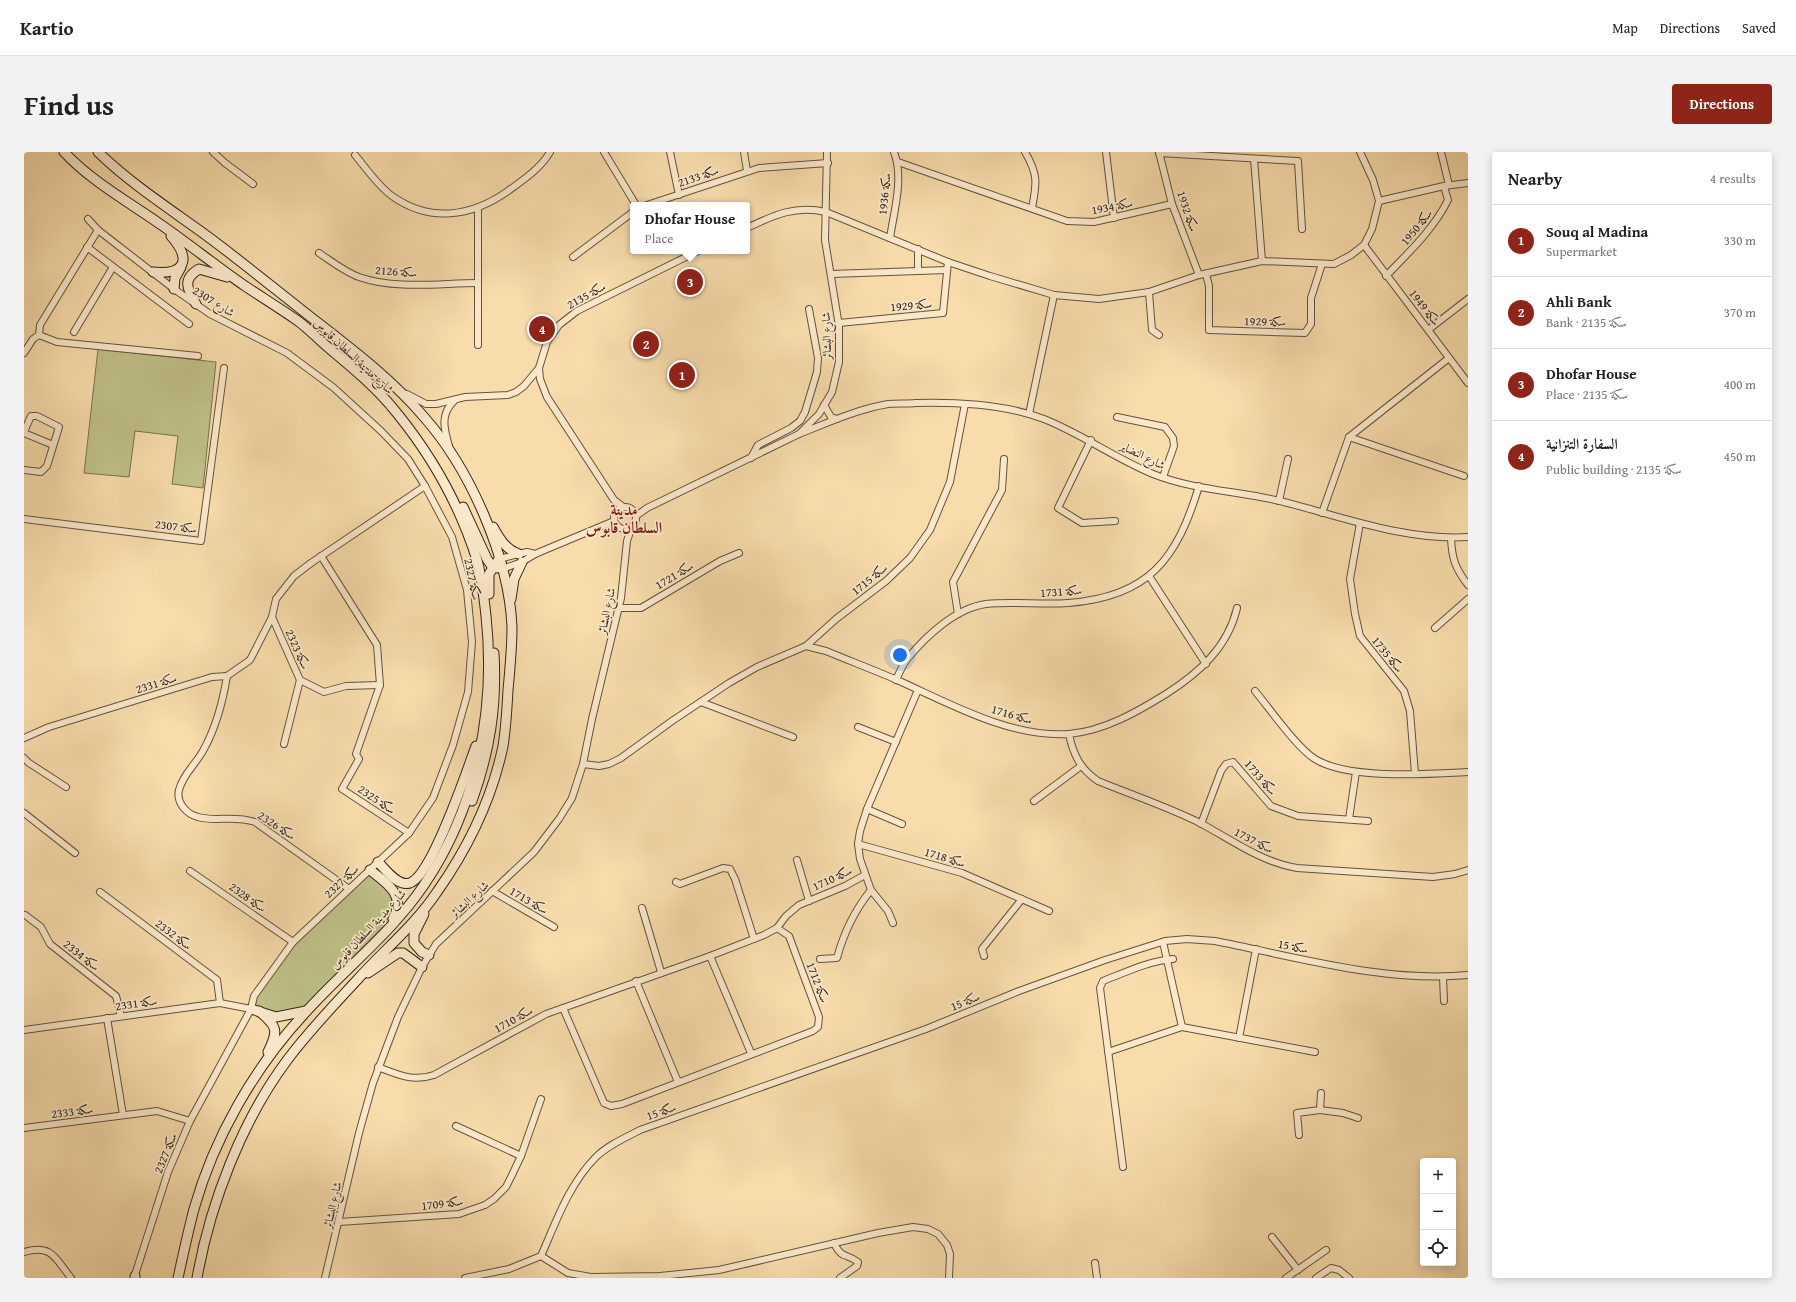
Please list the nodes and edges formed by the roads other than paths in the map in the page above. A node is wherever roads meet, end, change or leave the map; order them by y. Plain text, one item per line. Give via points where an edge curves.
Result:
1 (57, 152) edge
2 (213, 152) edge
3 (550, 152) edge
4 (604, 152) edge
5 (670, 152) edge
6 (744, 152) edge
7 (828, 152) edge
8 (894, 152) edge
9 (1025, 152) edge
10 (1106, 152) edge
11 (1159, 152) edge
12 (1360, 152) edge
13 (1441, 152) edge
14 (66, 154) edge
15 (100, 154) edge
16 (355, 155) dead end
17 (1254, 159) junction
18 (898, 162) junction
19 (828, 163) junction
20 (747, 171) junction
21 (1468, 183) edge
22 (252, 184) dead end
23 (1446, 185) junction
24 (679, 195) junction
25 (1378, 201) junction
26 (634, 202) edge
27 (657, 202) edge
28 (1172, 204) junction
29 (478, 208) junction
30 (1032, 208) junction
31 (826, 212) junction
32 (630, 214) edge
33 (1114, 218) junction
34 (88, 219) dead end
35 (160, 224) junction
36 (750, 227) edge
37 (1302, 229) dead end
38 (98, 230) junction
39 (890, 238) junction
40 (1364, 246) junction
41 (87, 247) junction
42 (918, 249) junction
43 (319, 253) dead end
44 (692, 254) edge
45 (573, 257) dead end
46 (948, 262) junction
47 (1262, 262) junction
48 (1322, 264) junction
49 (113, 266) junction
50 (181, 266) junction
51 (947, 270) junction
52 (918, 271) junction
53 (153, 272) junction
54 (831, 274) junction
55 (1206, 274) junction
56 (1199, 275) junction
57 (1386, 276) junction
58 (478, 283) junction
59 (244, 285) junction
60 (174, 289) junction
61 (1149, 292) junction
62 (1054, 295) junction
63 (1468, 299) edge
64 (196, 304) junction
65 (809, 309) dead end
66 (838, 323) junction
67 (189, 324) dead end
68 (1428, 330) junction
69 (74, 332) dead end
70 (39, 335) junction
71 (1159, 335) dead end
72 (478, 345) dead end
73 (24, 352) edge
74 (198, 356) dead end
75 (1449, 358) junction
76 (224, 368) dead end
77 (539, 368) junction
78 (1468, 383) edge
79 (399, 389) junction
80 (455, 400) junction
81 (965, 404) junction
82 (824, 405) junction
83 (396, 412) junction
84 (1029, 414) junction
85 (1117, 417) dead end
86 (837, 419) junction
87 (24, 433) edge
88 (799, 434) junction
89 (1349, 437) junction
90 (1091, 440) junction
91 (53, 445) junction
92 (450, 450) junction
93 (751, 458) junction
94 (1004, 459) dead end
95 (1288, 459) dead end
96 (24, 470) edge
97 (1464, 476) dead end
98 (1163, 477) junction
99 (425, 486) junction
100 (1199, 486) junction
101 (614, 500) junction
102 (1279, 501) junction
103 (622, 506) junction
104 (647, 508) junction
105 (616, 510) junction
106 (633, 510) junction
107 (483, 511) junction
108 (1322, 513) junction
109 (636, 516) junction
110 (24, 519) edge
111 (614, 521) junction
112 (1115, 521) dead end
113 (1360, 523) junction
114 (632, 526) junction
115 (620, 528) junction
116 (1468, 537) edge
117 (1452, 538) junction
118 (627, 541) junction
119 (739, 553) dead end
120 (535, 554) junction
121 (321, 556) junction
122 (521, 558) junction
123 (498, 565) junction
124 (1149, 576) junction
125 (1468, 585) edge
126 (1468, 599) edge
127 (618, 608) junction
128 (1237, 608) dead end
129 (510, 612) junction
130 (958, 614) junction
131 (272, 617) junction
132 (1434, 628) dead end
133 (806, 646) junction
134 (1206, 664) junction
135 (227, 676) junction
136 (300, 680) junction
137 (896, 680) junction
138 (380, 685) junction
139 (918, 690) junction
140 (1255, 691) dead end
141 (701, 702) junction
142 (484, 722) junction
143 (858, 727) dead end
144 (1069, 734) junction
145 (792, 737) dead end
146 (24, 738) edge
147 (896, 742) junction
148 (284, 744) dead end
149 (24, 758) edge
150 (583, 764) junction
151 (1081, 766) junction
152 (1356, 772) junction
153 (1468, 772) edge
154 (1415, 774) junction
155 (66, 787) dead end
156 (1034, 801) dead end
157 (867, 809) junction
158 (24, 813) edge
159 (1348, 819) junction
160 (1368, 821) dead end
161 (902, 824) dead end
162 (1201, 824) junction
163 (409, 833) junction
164 (858, 844) junction
165 (75, 853) dead end
166 (442, 857) junction
167 (797, 860) dead end
168 (378, 862) junction
169 (370, 870) junction
170 (1468, 870) edge
171 (190, 871) dead end
172 (864, 875) junction
173 (676, 882) dead end
174 (349, 889) junction
175 (871, 890) junction
176 (492, 891) junction
177 (100, 892) dead end
178 (1022, 899) junction
179 (431, 901) junction
180 (809, 901) junction
181 (642, 908) dead end
182 (1049, 911) dead end
183 (25, 915) edge
184 (893, 923) dead end
185 (554, 927) dead end
186 (777, 928) junction
187 (382, 935) junction
188 (754, 939) junction
189 (293, 942) junction
190 (1163, 942) junction
191 (1256, 949) junction
192 (430, 955) junction
193 (710, 956) junction
194 (984, 956) dead end
195 (820, 959) dead end
196 (1170, 959) junction
197 (422, 967) junction
198 (662, 972) junction
199 (1468, 975) edge
200 (1443, 977) junction
201 (355, 981) junction
202 (636, 982) junction
203 (1444, 1001) dead end
204 (220, 1003) junction
205 (563, 1008) junction
206 (255, 1010) junction
207 (306, 1011) junction
208 (121, 1016) junction
209 (107, 1018) junction
210 (1182, 1027) junction
211 (24, 1030) edge
212 (1239, 1038) junction
213 (1108, 1052) junction
214 (1315, 1052) dead end
215 (750, 1053) junction
216 (378, 1067) junction
217 (678, 1082) junction
218 (251, 1084) junction
219 (1321, 1093) dead end
220 (541, 1099) dead end
221 (1320, 1110) junction
222 (123, 1115) junction
223 (1358, 1118) dead end
224 (190, 1121) junction
225 (456, 1126) dead end
226 (24, 1128) edge
227 (1299, 1135) dead end
228 (521, 1156) junction
229 (1123, 1167) dead end
230 (339, 1222) junction
231 (1272, 1237) dead end
232 (834, 1243) junction
233 (1326, 1250) dead end
234 (24, 1252) edge
235 (541, 1256) junction
236 (1095, 1263) dead end
237 (1298, 1270) junction
238 (677, 1276) edge
239 (135, 1277) edge
240 (178, 1277) edge
241 (70, 1278) edge
242 (196, 1278) edge
243 (325, 1278) edge
244 (465, 1278) edge
245 (840, 1278) edge
246 (949, 1278) edge
247 (1097, 1278) edge
248 (1286, 1278) edge
249 (1316, 1278) edge
250 (1349, 1278) edge

1 - 14 main road
2 - 22 street
3 - 29 street via 546,160 526,177 493,201
4 - 26 street
5 - 24 street
6 - 20 street
7 - 19 street, شارع البشائر
8 - 18 street, سكة 1936
9 - 30 street via 1032,164 1037,184
10 - 33 street
11 - 17 street, سكة 1932
11 - 28 street, سكة 1932
12 - 25 street via 1373,180
13 - 23 street, سكة 1950
14 - 35 main road, شارع مدينة السلطان قابوس via 101,184
15 - 79 main road, شارع مدينة السلطان قابوس via 330,332
16 - 29 street via 390,195 413,208 433,214
17 - 37 street, سكة 1932 via 1298,162
17 - 47 street
18 - 30 street, سكة 1934
18 - 39 street, سكة 1936
19 - 20 street, سكة 2133
19 - 31 street, شارع البشائر
20 - 24 street, سكة 2133
21 - 23 street, سكة 1950
23 - 25 street, سكة 1950
23 - 57 street, سكة 1950 via 1448,200 1443,211 1425,237
24 - 27 street, سكة 2133
25 - 40 street via 1372,229
28 - 33 street, سكة 1934
28 - 56 street, سكة 1932
29 - 58 street
30 - 33 street, سكة 1934 via 1067,221 1094,222
31 - 36 street via 794,209
31 - 39 street
31 - 54 street, شارع البشائر via 825,240
32 - 45 street
34 - 38 street, 2307 شارع
35 - 50 main road via 180,248 183,262
35 - 59 main road, شارع مدينة السلطان قابوس
38 - 41 street
38 - 53 street, 2307 شارع
39 - 42 street
40 - 48 street via 1334,264
40 - 57 street, سكة 1949
41 - 49 street
41 - 70 street via 40,325
42 - 46 street
42 - 52 street
43 - 58 street, سكة 2126 via 357,276 376,282
44 - 77 street, سكة 2135 via 577,311 559,325 547,342
46 - 51 street, سكة 1929
46 - 62 street
47 - 48 street
47 - 55 street
48 - 55 street, سكة 1929 via 1312,298 1311,324 1305,332 1209,330
49 - 67 street
49 - 69 street
50 - 53 main road via 171,273
50 - 60 main road via 175,278
51 - 52 street
51 - 66 street, سكة 1929 via 943,313
52 - 54 street
53 - 60 street, 2307 شارع
54 - 66 street, شارع البشائر
55 - 56 street
56 - 61 street
57 - 68 street, سكة 1949
58 - 72 street
59 - 64 main road via 220,274 199,269 191,274 187,282 188,292
59 - 83 main road, شارع مدينة السلطان قابوس via 300,322 352,367
60 - 64 street, 2307 شارع
61 - 62 street via 1099,299
61 - 71 street via 1152,330
62 - 84 street
63 - 68 street
64 - 99 street, 2307 شارع via 210,314 286,353 334,388 382,431 403,454
65 - 93 street via 817,349 817,365 805,412 791,428 758,445
66 - 82 street, شارع البشائر via 839,362 832,392
68 - 75 street, سكة 1949
70 - 73 street
70 - 74 street via 57,342
75 - 78 street, سكة 1949
75 - 89 street
76 - 110 street, سكة 2307 via 201,541
77 - 80 street via 516,392
77 - 101 street, سكة 2135 via 540,379 547,396
79 - 80 street via 426,404
79 - 92 main road, شارع مدينة السلطان قابوس
80 - 92 street via 445,414 443,426
81 - 84 street, شارع النضاير
81 - 86 street, شارع النضاير via 888,404
81 - 133 street, سكة 1715 via 950,482 930,530 910,558 886,581 836,619
82 - 86 street via 831,417
82 - 88 street, شارع البشائر via 819,414
83 - 123 main road via 419,432 444,470 487,559
83 - 142 main road, شارع مدينة السلطان قابوس via 417,439 449,492 478,563 488,644
84 - 90 street, شارع النضاير
85 - 98 street via 1165,427 1174,438 1174,446
86 - 88 street, شارع النضاير
87 - 91 street
87 - 91 street via 31,416 51,421 59,427
88 - 93 street, شارع البشائر
89 - 97 street
89 - 108 street
90 - 98 street, شارع النضاير via 1132,464
90 - 112 street via 1058,508 1082,523
91 - 96 street via 47,466 41,472
92 - 107 main road, شارع مدينة السلطان قابوس
93 - 104 street, شارع البشائر
94 - 130 street via 1002,490 952,582
95 - 102 street
98 - 100 street, شارع النضاير
99 - 121 street, سكة 2323
99 - 163 street, سكة 2327 via 452,537 467,590 472,642 468,692 453,746 433,798
100 - 102 street, شارع النضاير
100 - 124 street, سكة 1731 via 1190,516 1177,543
101 - 103 street, سكة 2135
101 - 105 street, سكة 2135
102 - 108 street, شارع النضاير
103 - 105 street
103 - 106 street
104 - 106 street, شارع البشائر
104 - 109 street, شارع البشائر
105 - 111 street
106 - 109 street
107 - 122 main road via 507,547
107 - 123 main road, شارع مدينة السلطان قابوس
108 - 113 street, شارع النضاير
109 - 114 street
111 - 115 street
111 - 120 street
113 - 117 street, شارع النضاير
113 - 154 street, سكة 1735 via 1350,579 1355,614 1360,636 1404,691 1410,711
114 - 115 street
114 - 118 street, شارع البشائر
115 - 118 street
116 - 117 street, شارع النضاير
117 - 125 street via 1452,557 1459,574
118 - 127 street, شارع البشائر via 626,564
119 - 127 street, سكة 1721 via 720,561 641,608
120 - 122 street
120 - 122 street via 527,552
121 - 131 street, سكة 2323 via 286,585 276,599
121 - 138 street via 378,645
122 - 123 street
122 - 123 street
122 - 129 main road via 514,579
123 - 129 main road, شارع مدينة السلطان قابوس
123 - 166 main road via 488,582 495,672 493,721 487,754 468,812 451,847
124 - 130 street, سكة 1731 via 1126,591 1096,599 1069,603 985,604
124 - 134 street
126 - 132 street
127 - 150 street, شارع البشائر
128 - 134 street, سكة 1716 via 1225,641
129 - 179 main road, شارع مدينة السلطان قابوس via 512,656 506,719 496,773 482,814 463,852
130 - 137 street, سكة 1731 via 925,639 906,660
131 - 135 street, سكة 2323 via 250,660
131 - 136 street, سكة 2323
133 - 137 street, سكة 1716 via 826,651
133 - 141 street, سكة 1715 via 757,667
134 - 144 street, سكة 1716 via 1143,709 1109,724
135 - 146 street, سكة 2331 via 214,676 49,727
135 - 174 street, سكة 2326 via 224,698 204,749 183,779 179,791 180,803 186,811 197,817 242,818 255,822
136 - 138 street, سكة 2323 via 324,692 346,686
136 - 148 street
137 - 139 street, سكة 1716
138 - 163 street, سكة 2325 via 356,754 359,759 342,789
139 - 144 street, سكة 1716 via 995,722 1024,731
139 - 147 street
140 - 152 street via 1304,750 1316,760
141 - 145 street
141 - 150 street, سكة 1715 via 609,764
142 - 166 main road, شارع مدينة السلطان قابوس via 475,771 463,811
142 - 168 main road via 455,805 438,843 417,878 410,883 402,882 394,878
143 - 147 street
144 - 151 street, سكة 1737 via 1072,749
147 - 157 street
149 - 155 street
150 - 176 street, شارع البشائر via 572,798 559,819 534,852
151 - 156 street
151 - 162 street, سكة 1737 via 1098,781
152 - 154 street
152 - 159 street
153 - 154 street
157 - 161 street
157 - 164 street
158 - 165 street
159 - 160 street, سكة 1733
159 - 162 street, سكة 1733 via 1298,816 1271,806 1233,762 1226,764 1221,771
162 - 170 street, سكة 1737 via 1282,866 1433,877
163 - 168 street, سكة 2327
164 - 172 street
164 - 178 street, سكة 1718 via 962,873
166 - 187 main road, شارع مدينة السلطان قابوس via 413,900
167 - 180 street, سكة 1710
168 - 169 street, سكة 2327
169 - 174 street, سكة 2327
169 - 187 main road via 392,888 398,899 398,909
171 - 189 street, سكة 2328
172 - 175 street
172 - 180 street, سكة 1710
173 - 188 street via 680,884 723,868 730,869
174 - 189 street, سكة 2327
175 - 184 street via 888,911
175 - 195 street via 851,920 843,937 838,958
176 - 185 street, سكة 1713
176 - 192 street, شارع البشائر via 436,944
177 - 204 street, سكة 2332 via 217,980
178 - 182 street, سكة 1718
178 - 194 street via 982,949
179 - 192 main road via 414,934 414,943 422,952
179 - 201 main road, شارع مدينة السلطان قابوس
180 - 186 street, سكة 1710 via 792,910
181 - 198 street
183 - 208 street, سكة 2334 via 41,927 50,944 116,996
186 - 188 street, سكة 1710
186 - 215 street, سكة 1712 via 788,936 819,1017 818,1027
187 - 207 main road, شارع مدينة السلطان قابوس
188 - 193 street, سكة 1710
189 - 206 street, سكة 2327 via 254,996
190 - 191 street, سكة 15 via 1188,939 1215,941
190 - 196 street
190 - 235 street, سكة 15 via 1026,989 926,1029 640,1130 596,1157 570,1192
191 - 200 street, سكة 15 via 1399,976
191 - 212 street
192 - 197 street, شارع البشائر
193 - 198 street, سكة 1710
193 - 215 street
196 - 210 street
196 - 213 street via 1103,981 1101,984
197 - 201 main road via 403,953 398,953
197 - 216 street, شارع البشائر
198 - 202 street, سكة 1710
199 - 200 street, سكة 15
200 - 203 street
201 - 242 main road, شارع مدينة السلطان قابوس via 314,1026 286,1062 258,1107 227,1175 212,1217
202 - 205 street, سكة 1710
202 - 217 street
204 - 206 street, سكة 2331
204 - 208 street, سكة 2331
205 - 216 street, سكة 1710 via 546,1014 434,1075 406,1078
205 - 217 street, سكة 1712 via 604,1103 611,1106 622,1104
206 - 207 main road via 276,1017
206 - 218 main road via 272,1022 275,1036
206 - 224 street, سكة 2327
207 - 218 main road, شارع مدينة السلطان قابوس
208 - 209 street, سكة 2331
209 - 211 street, سكة 2331
209 - 222 street
210 - 212 street
210 - 213 street
212 - 214 street
213 - 229 street
215 - 217 street, سكة 1712
216 - 230 street, شارع البشائر via 359,1133
218 - 240 main road, شارع مدينة السلطان قابوس via 208,1170 195,1208
219 - 221 street
220 - 228 street, سكة 1709
221 - 223 street via 1344,1113
221 - 227 street via 1297,1113
222 - 224 street, سكة 2333 via 157,1111
222 - 226 street, سكة 2333
224 - 239 street, سكة 2327 via 168,1172
225 - 228 street
228 - 230 street, سكة 1709 via 506,1187 494,1199 473,1210 459,1214
230 - 243 street, شارع البشائر
231 - 237 street
232 - 238 street via 719,1270
232 - 245 street via 840,1254 858,1262 857,1266
232 - 246 street via 913,1227 928,1229 938,1234 947,1245 950,1254
233 - 237 street
234 - 241 street via 41,1248 50,1252
235 - 238 street via 568,1272 592,1277
235 - 244 street via 509,1269
236 - 247 street
237 - 248 street
249 - 250 street via 1331,1268 1340,1270

